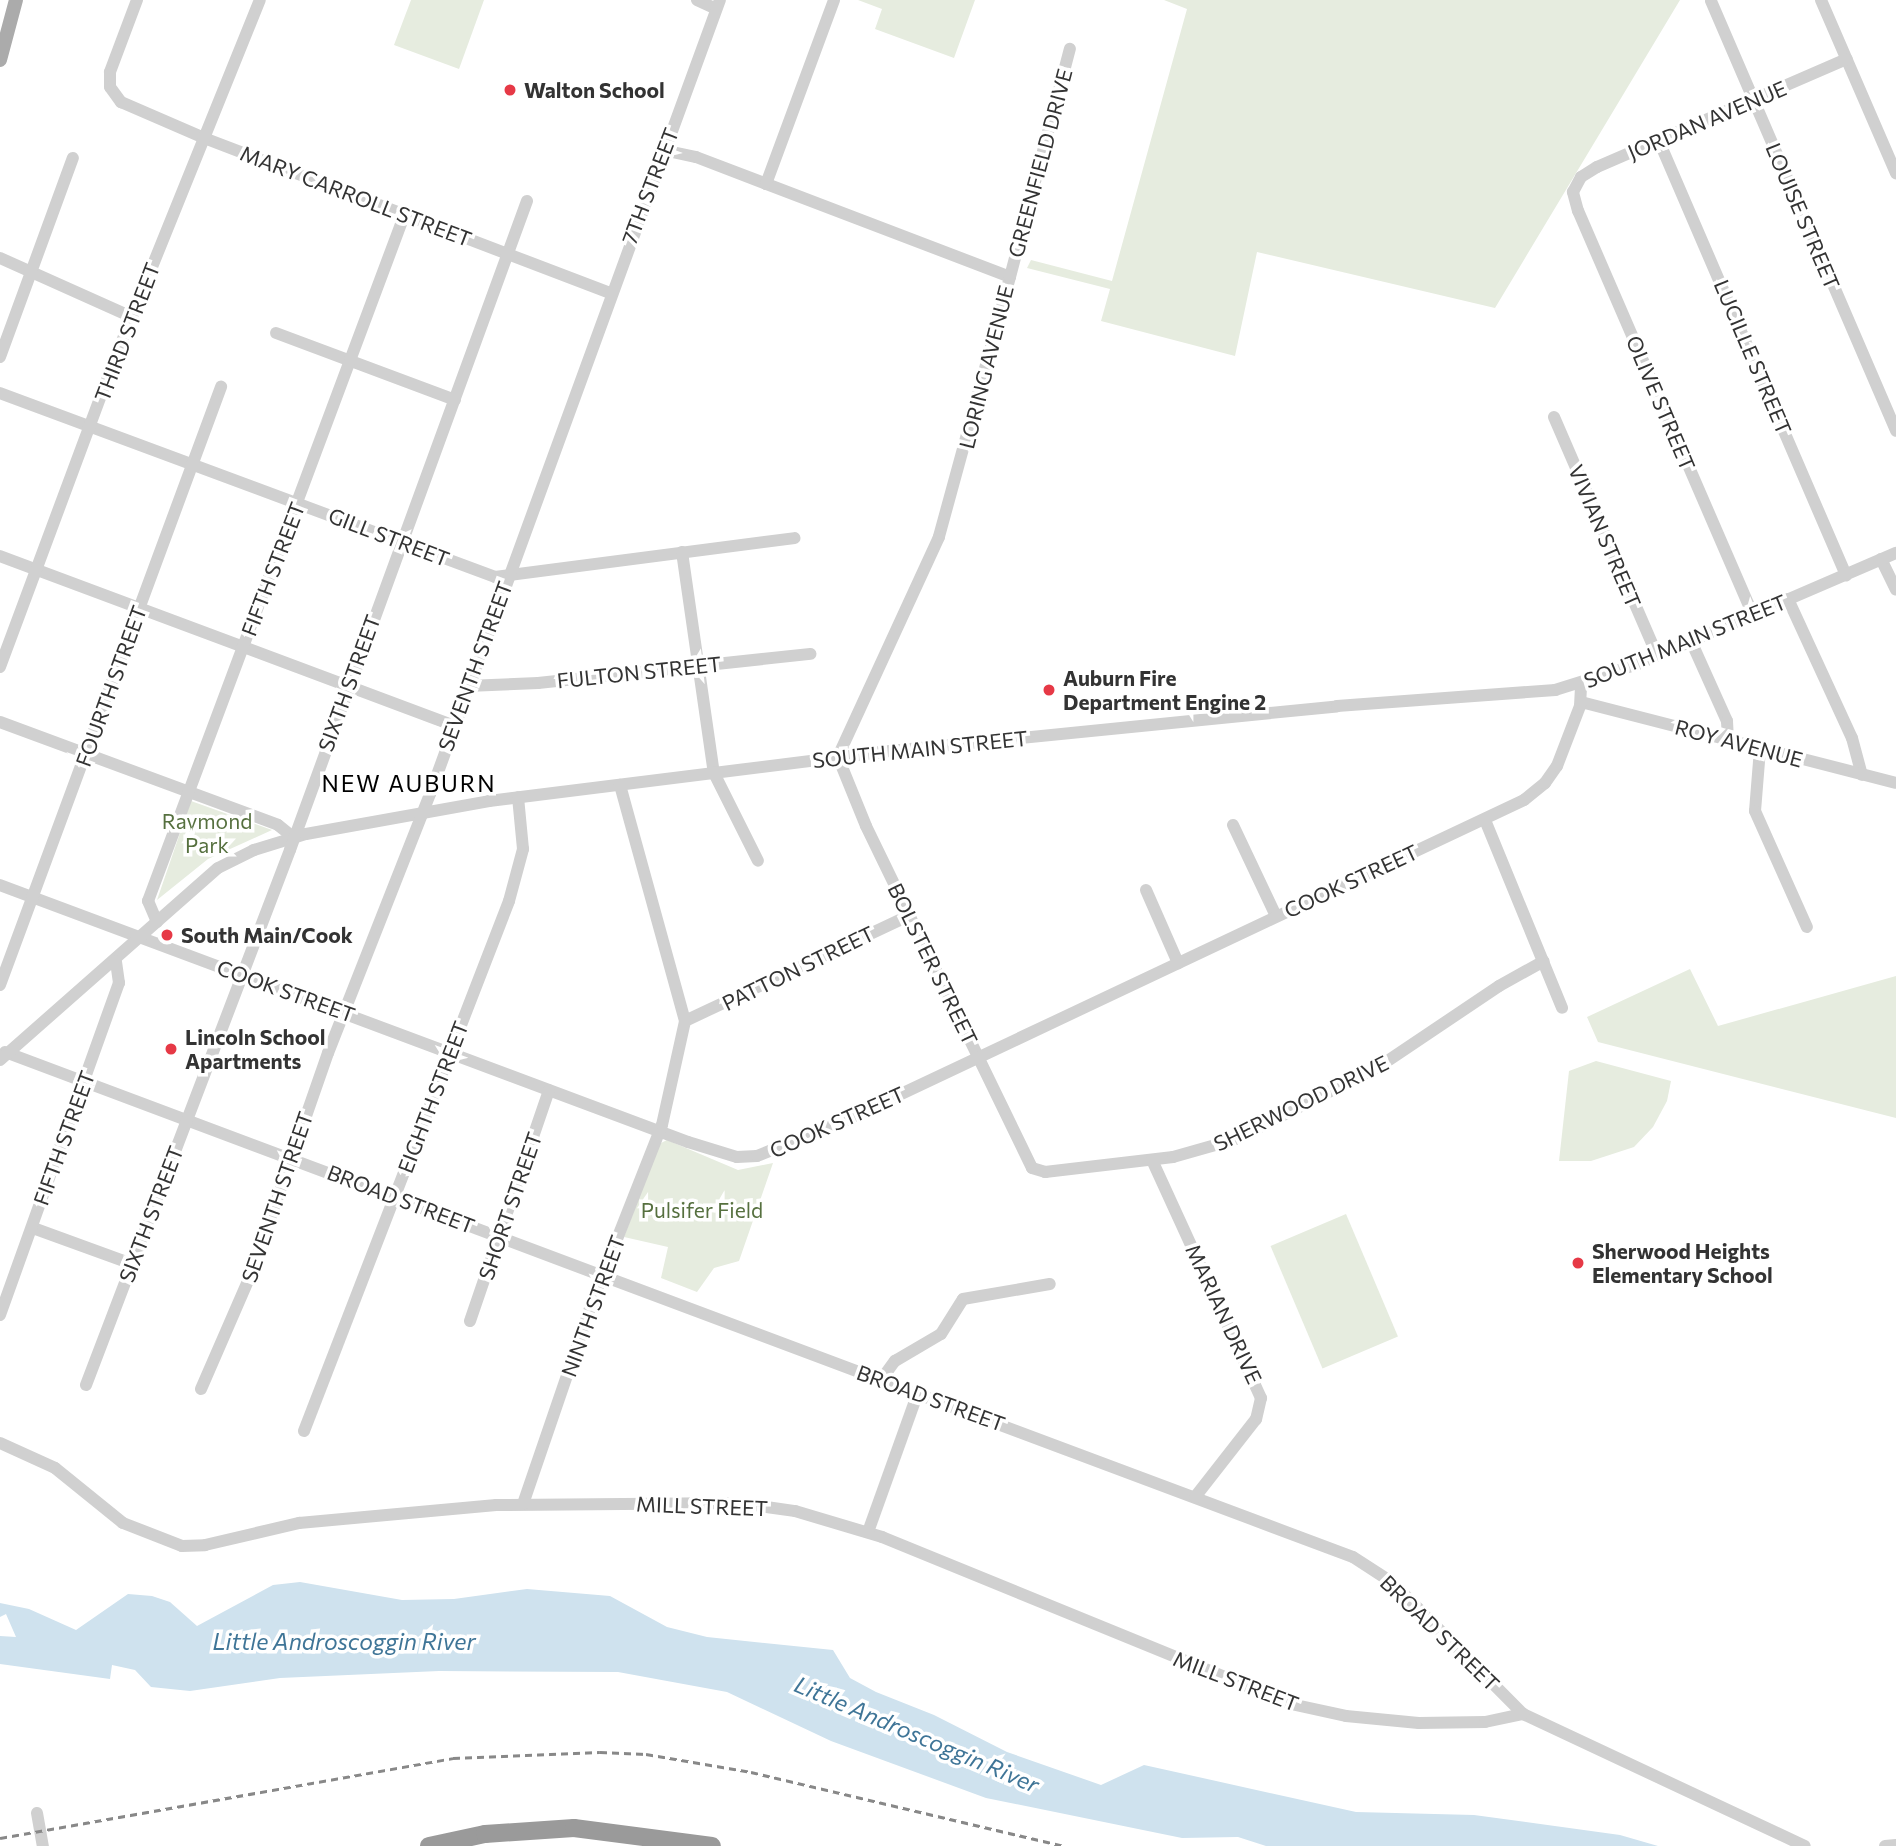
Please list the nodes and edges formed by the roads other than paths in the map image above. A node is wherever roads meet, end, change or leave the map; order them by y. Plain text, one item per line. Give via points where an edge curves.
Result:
1 (16, 0) edge
2 (137, 0) edge
3 (260, 0) edge
4 (697, 0) edge
5 (834, 0) edge
6 (1821, 0) edge
7 (1711, 2) edge
8 (718, 4) edge
9 (1070, 49) dead end
10 (1847, 59) junction
11 (0, 60) edge
12 (1753, 100) junction
13 (204, 138) junction
14 (1659, 141) junction
15 (663, 150) junction
16 (74, 158) dead end
17 (1896, 173) edge
18 (765, 184) junction
19 (1574, 189) joint
20 (527, 201) dead end
21 (404, 216) junction
22 (508, 254) junction
23 (0, 258) edge
24 (32, 274) junction
25 (1010, 277) junction
26 (610, 293) junction
27 (132, 317) junction
28 (276, 332) dead end
29 (0, 357) edge
30 (349, 359) junction
31 (221, 387) dead end
32 (0, 393) edge
33 (455, 400) junction
34 (1554, 417) dead end
35 (90, 426) junction
36 (1896, 431) edge
37 (192, 464) junction
38 (298, 504) junction
39 (794, 538) dead end
40 (402, 542) junction
41 (682, 552) junction
42 (1896, 553) edge
43 (0, 556) edge
44 (1881, 559) junction
45 (38, 568) junction
46 (508, 574) junction
47 (1846, 575) junction
48 (1896, 590) edge
49 (1788, 599) junction
50 (139, 609) junction
51 (1753, 615) junction
52 (1691, 641) junction
53 (244, 647) junction
54 (810, 654) dead end
55 (1657, 655) junction
56 (698, 666) junction
57 (0, 667) edge
58 (1581, 684) junction
59 (467, 686) junction
60 (347, 687) junction
61 (1581, 702) junction
62 (0, 722) edge
63 (453, 725) junction
64 (1728, 739) junction
65 (1760, 749) junction
66 (86, 754) junction
67 (838, 757) junction
68 (714, 773) junction
69 (1861, 775) junction
70 (1896, 783) edge
71 (620, 785) junction
72 (188, 793) junction
73 (519, 797) junction
74 (422, 811) junction
75 (1485, 820) junction
76 (1233, 825) dead end
77 (293, 838) junction
78 (758, 861) dead end
79 (0, 885) edge
80 (1146, 890) dead end
81 (33, 897) junction
82 (910, 915) junction
83 (1276, 916) junction
84 (156, 922) junction
85 (1807, 927) dead end
86 (139, 938) junction
87 (116, 961) junction
88 (1544, 961) junction
89 (1178, 963) junction
90 (241, 975) junction
91 (0, 985) edge
92 (1562, 1008) dead end
93 (345, 1013) junction
94 (685, 1021) junction
95 (449, 1052) junction
96 (3, 1054) edge
97 (979, 1057) junction
98 (84, 1082) junction
99 (549, 1090) junction
100 (187, 1119) junction
101 (660, 1132) junction
102 (290, 1157) junction
103 (1152, 1160) junction
104 (1032, 1168) joint
105 (395, 1196) junction
106 (33, 1228) junction
107 (501, 1236) junction
108 (132, 1264) junction
109 (603, 1273) junction
110 (1050, 1284) dead end
111 (0, 1315) edge
112 (470, 1321) dead end
113 (881, 1380) junction
114 (86, 1385) dead end
115 (201, 1389) dead end
116 (918, 1392) junction
117 (303, 1431) dead end
118 (0, 1443) edge
119 (1195, 1497) junction
120 (523, 1504) junction
121 (868, 1532) junction
122 (1523, 1714) junction
123 (37, 1813) dead end
124 (1896, 1845) edge
125 (43, 1846) edge
126 (429, 1846) edge
127 (712, 1846) edge
128 (1805, 1846) edge
129 (1885, 1846) edge

1 - 11 main road
2 - 13 street, MARY CARROLL STREET via 110,72 110,87 116,98 131,108
3 - 13 street, THIRD STREET
4 - 8 street
5 - 18 street
6 - 10 street
7 - 12 street, LOUISE STREET
8 - 15 street, 7TH STREET
9 - 25 street, GREENFIELD DRIVE
10 - 12 street, JORDAN AVENUE
10 - 17 street
12 - 14 street, JORDAN AVENUE
12 - 36 street, LOUISE STREET
13 - 21 street, MARY CARROLL STREET
13 - 27 street, THIRD STREET
14 - 19 street, JORDAN AVENUE via 1588,172
14 - 47 street, LUCILLE STREET
15 - 18 street, LORING AVENUE via 696,157
15 - 26 street, 7TH STREET
16 - 24 street
18 - 25 street, LORING AVENUE
19 - 51 street, OLIVE STREET via 1578,211
20 - 22 street, SIXTH STREET
21 - 22 street, MARY CARROLL STREET
21 - 30 street, FIFTH STREET
22 - 26 street, MARY CARROLL STREET
22 - 33 street, SIXTH STREET
23 - 24 street
24 - 27 street
24 - 29 street
25 - 67 street, LORING AVENUE via 939,537
26 - 46 street, SEVENTH STREET
27 - 35 street, THIRD STREET
28 - 30 street
30 - 33 street
30 - 38 street, FIFTH STREET
31 - 37 street, FOURTH STREET
32 - 35 street, GILL STREET
33 - 40 street, SIXTH STREET
34 - 55 street, VIVIAN STREET
35 - 37 street, GILL STREET
35 - 45 street, THIRD STREET
37 - 38 street, GILL STREET
37 - 50 street, FOURTH STREET
38 - 40 street, GILL STREET
38 - 53 street, FIFTH STREET
39 - 41 street, GILL STREET
40 - 46 street, GILL STREET via 489,575
40 - 60 street, SIXTH STREET
41 - 46 street, GILL STREET
41 - 56 street
42 - 44 street, SOUTH MAIN STREET
43 - 45 street
44 - 47 street, SOUTH MAIN STREET
44 - 48 street
45 - 50 street
45 - 57 street, THIRD STREET
46 - 59 street, SEVENTH STREET
47 - 49 street, SOUTH MAIN STREET
49 - 51 street, SOUTH MAIN STREET
49 - 69 street via 1852,738
50 - 53 street
50 - 66 street, FOURTH STREET
51 - 52 street, SOUTH MAIN STREET
52 - 55 street, SOUTH MAIN STREET
52 - 64 street via 1727,721
53 - 60 street
53 - 72 street, FIFTH STREET
54 - 56 street, FULTON STREET
55 - 58 street, SOUTH MAIN STREET
56 - 59 street, FULTON STREET
56 - 68 street
58 - 61 street, COOK STREET
58 - 67 street, SOUTH MAIN STREET via 1511,695 1337,706
59 - 63 street, SEVENTH STREET
60 - 63 street
60 - 77 street, SIXTH STREET
61 - 64 street, ROY AVENUE
61 - 75 street, COOK STREET via 1562,756 1545,783
62 - 66 street
63 - 74 street, SEVENTH STREET
64 - 65 street, ROY AVENUE
65 - 69 street, ROY AVENUE
65 - 85 street via 1755,811
66 - 72 street
66 - 81 street, FOURTH STREET
67 - 68 street, SOUTH MAIN STREET
67 - 82 street, BOLSTER STREET
68 - 71 street, SOUTH MAIN STREET
68 - 78 street
69 - 70 street, ROY AVENUE
71 - 73 street, SOUTH MAIN STREET
71 - 94 street, NINTH STREET
72 - 77 street via 278,825
72 - 84 street, FIFTH STREET via 148,901
73 - 74 street, SOUTH MAIN STREET
73 - 95 street, EIGHTH STREET via 521,864
74 - 77 street, SOUTH MAIN STREET
74 - 93 street, SEVENTH STREET
75 - 83 street, COOK STREET
75 - 88 street
76 - 83 street
77 - 84 street, SOUTH MAIN STREET via 218,868
77 - 90 street, SIXTH STREET
79 - 81 street, COOK STREET
80 - 89 street
81 - 86 street, COOK STREET
81 - 91 street, FOURTH STREET
82 - 94 street, PATTON STREET
82 - 97 street, BOLSTER STREET
83 - 89 street, COOK STREET
84 - 86 street, SOUTH MAIN STREET
86 - 87 street, SOUTH MAIN STREET
86 - 90 street, COOK STREET
87 - 96 street, SOUTH MAIN STREET
87 - 98 street, FIFTH STREET via 119,983
88 - 92 street
88 - 103 street, SHERWOOD DRIVE via 1380,1066 1269,1123 1217,1146
89 - 97 street, COOK STREET
90 - 93 street, COOK STREET
90 - 100 street, SIXTH STREET
93 - 95 street, COOK STREET
93 - 102 street, SEVENTH STREET
94 - 101 street, NINTH STREET
95 - 99 street, COOK STREET
95 - 105 street, EIGHTH STREET
96 - 98 street, BROAD STREET
97 - 101 street, COOK STREET via 769,1153 737,1157
97 - 104 street, BOLSTER STREET
98 - 100 street, BROAD STREET
98 - 106 street, FIFTH STREET
99 - 101 street, COOK STREET
99 - 107 street, SHORT STREET
100 - 102 street, BROAD STREET
100 - 108 street, SIXTH STREET
101 - 109 street, NINTH STREET
102 - 105 street, BROAD STREET
102 - 115 street, SEVENTH STREET via 243,1296
103 - 104 street, SHERWOOD DRIVE via 1045,1172
103 - 119 street, MARIAN DRIVE via 1261,1398 1256,1419
105 - 107 street, BROAD STREET
105 - 117 street, EIGHTH STREET
106 - 108 street
106 - 111 street, FIFTH STREET
107 - 109 street, BROAD STREET
107 - 112 street, SHORT STREET
108 - 114 street, SIXTH STREET
109 - 113 street, BROAD STREET
109 - 120 street, NINTH STREET
110 - 113 street via 962,1299 940,1334 895,1361
113 - 116 street, BROAD STREET
116 - 119 street, BROAD STREET
116 - 121 street
118 - 120 street, MILL STREET via 55,1468 123,1523 182,1546 299,1523
119 - 122 street, BROAD STREET via 1296,1532 1366,1564 1393,1583
120 - 121 street, MILL STREET via 738,1503 804,1513
121 - 122 street, MILL STREET via 1291,1704 1419,1724 1485,1722
122 - 128 street, BROAD STREET
123 - 125 street
124 - 129 street
126 - 127 highway via 485,1834 574,1828

